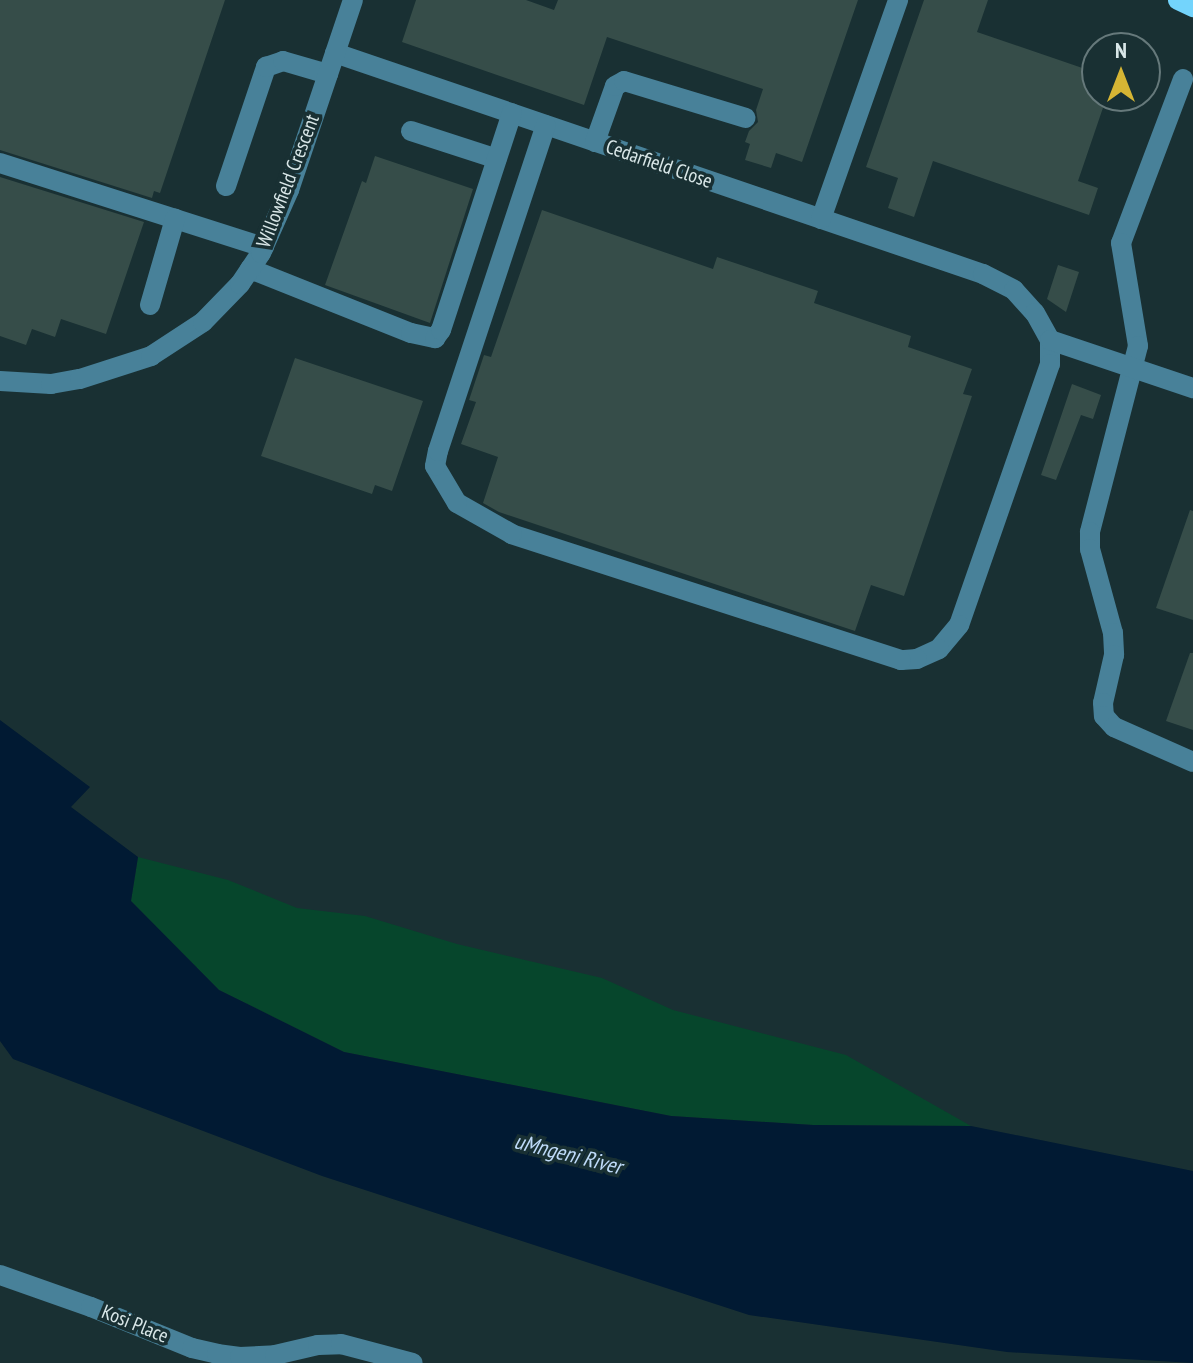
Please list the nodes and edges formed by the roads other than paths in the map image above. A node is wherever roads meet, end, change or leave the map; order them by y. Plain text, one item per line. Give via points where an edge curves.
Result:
1 (353, 0) edge
2 (898, 0) edge
3 (1178, 0) edge
4 (1193, 7) edge
5 (335, 53) junction
6 (328, 74) junction
7 (1183, 79) dead end
8 (512, 113) junction
9 (746, 118) dead end
10 (546, 125) junction
11 (411, 131) dead end
12 (595, 142) junction
13 (497, 159) junction
14 (0, 163) edge
15 (226, 186) dead end
16 (175, 219) junction
17 (821, 219) junction
18 (264, 247) junction
19 (250, 269) junction
20 (150, 305) dead end
21 (1050, 340) junction
22 (1133, 368) junction
23 (0, 381) edge
24 (1193, 388) edge
25 (1193, 762) edge
26 (0, 1275) edge
27 (413, 1363) edge

1 - 5 street, Willowfield Crescent
2 - 17 street
3 - 4 main road
5 - 6 street, Willowfield Crescent
5 - 8 street, Cedarfield Close
6 - 15 street via 283,61 266,67
6 - 18 street, Willowfield Crescent
7 - 22 street via 1121,243 1138,346
8 - 10 street, Cedarfield Close
8 - 13 street
9 - 12 street via 624,81 615,86
10 - 12 street, Cedarfield Close
10 - 21 street via 435,466 457,503 512,534 901,660 917,659 939,649 959,625 1050,364
11 - 13 street
12 - 17 street, Cedarfield Close
13 - 19 street via 435,338
14 - 16 street
16 - 18 street
16 - 20 street
17 - 21 street, Cedarfield Close via 983,274 1014,290
18 - 19 street, Willowfield Crescent
19 - 23 street, Willowfield Crescent via 203,322 151,356 51,384
21 - 22 street
22 - 24 street
22 - 25 street via 1090,532 1093,564 1113,633 1103,711 1114,727
26 - 27 street, Kosi Place via 217,1354 275,1355 341,1344

